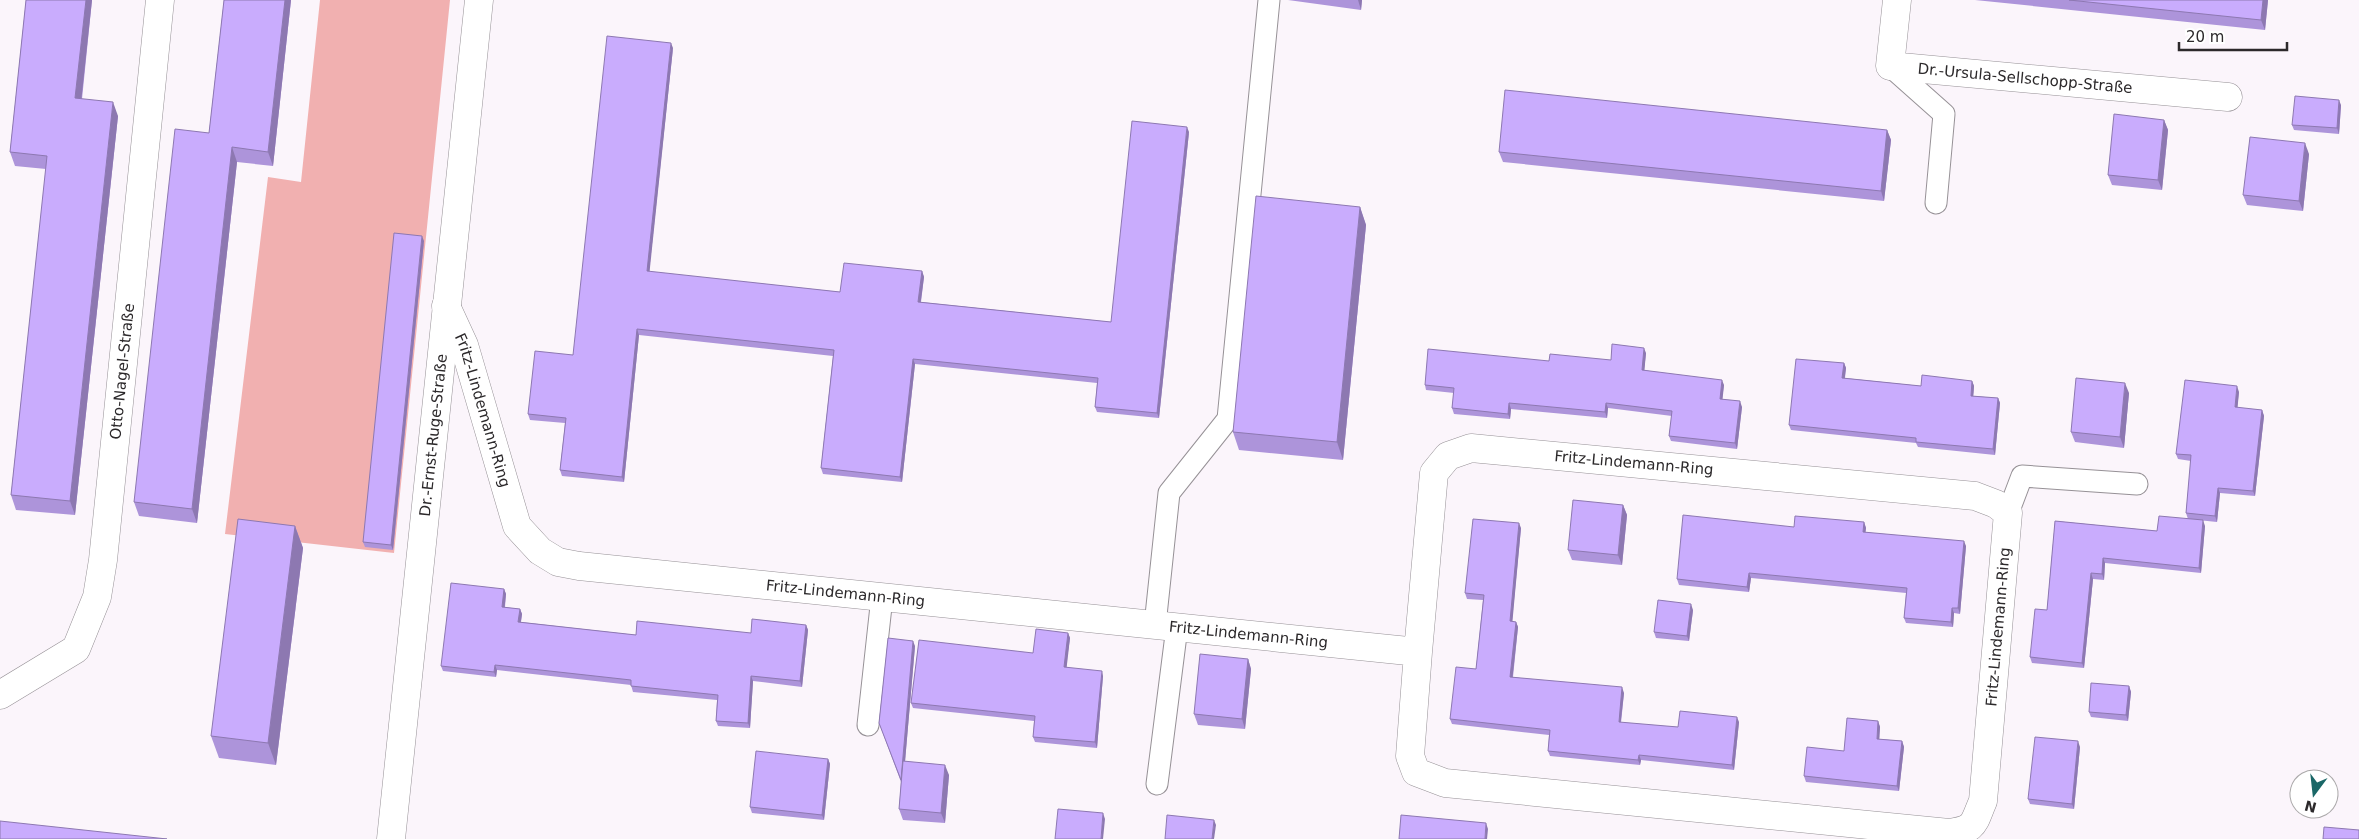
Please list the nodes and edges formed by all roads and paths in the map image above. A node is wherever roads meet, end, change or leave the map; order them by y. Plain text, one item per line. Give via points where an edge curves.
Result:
1 (160, 0) edge
2 (479, 0) edge
3 (1269, 0) edge
4 (1897, 0) edge
5 (1890, 66) junction
6 (2228, 97) dead end
7 (1936, 203) dead end
8 (446, 306) junction
9 (2137, 484) dead end
10 (2008, 513) junction
11 (882, 597) junction
12 (1166, 626) junction
13 (1418, 652) junction
14 (0, 695) edge
15 (868, 726) dead end
16 (1157, 784) dead end
17 (391, 839) edge

1 - 14 street, Otto-Nagel-Straße via 97,598 76,650
2 - 8 street, Dr.-Ernst-Ruge-Straße
3 - 12 lane via 1228,419 1169,493
4 - 5 street
5 - 6 street, Dr.-Ursula-Sellschopp-Straße
5 - 7 lane via 1944,114
8 - 11 street, Fritz-Lindemann-Ring via 464,345 517,526 540,552 558,562 579,566
8 - 17 street, Dr.-Ernst-Ruge-Straße
9 - 10 lane via 2022,476
10 - 13 street, Fritz-Lindemann-Ring via 1996,504 1975,496 1471,448 1448,456 1434,473
10 - 13 street, Fritz-Lindemann-Ring via 1983,801 1967,830 1949,833 1445,783 1416,772 1410,756
11 - 12 street, Fritz-Lindemann-Ring
11 - 15 lane
12 - 13 street, Fritz-Lindemann-Ring
12 - 16 lane

